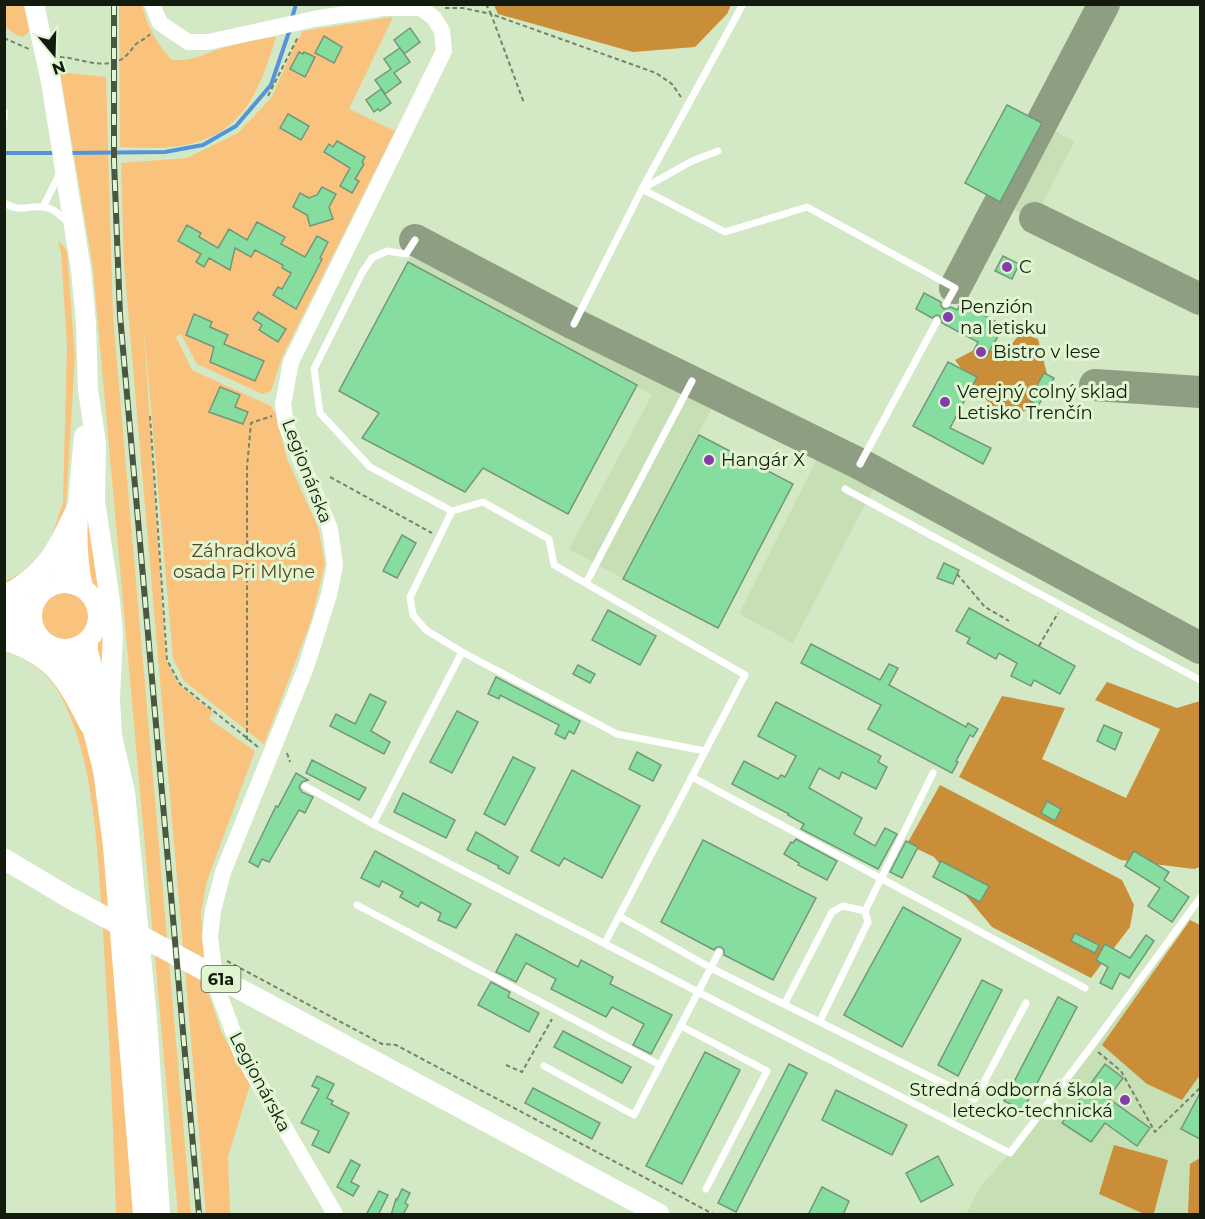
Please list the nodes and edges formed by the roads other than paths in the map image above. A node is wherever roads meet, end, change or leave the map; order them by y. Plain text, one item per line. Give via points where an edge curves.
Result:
1 (34, 4) edge
2 (152, 4) edge
3 (743, 7) edge
4 (4, 112) edge
5 (4, 118) edge
6 (718, 151) dead end
7 (63, 166) junction
8 (642, 189) junction
9 (4, 203) edge
10 (44, 205) junction
11 (75, 232) junction
12 (415, 240) dead end
13 (946, 304) dead end
14 (937, 321) dead end
15 (574, 324) dead end
16 (692, 381) dead end
17 (88, 390) junction
18 (860, 464) dead end
19 (845, 489) dead end
20 (78, 506) junction
21 (452, 511) junction
22 (586, 583) junction
23 (56, 584) junction
24 (83, 588) junction
25 (4, 596) edge
26 (33, 604) junction
27 (4, 613) edge
28 (33, 627) junction
29 (4, 628) edge
30 (4, 640) edge
31 (88, 640) junction
32 (62, 649) junction
33 (462, 652) junction
34 (1200, 680) edge
35 (90, 725) junction
36 (112, 736) junction
37 (705, 751) junction
38 (933, 773) dead end
39 (692, 777) junction
40 (305, 786) dead end
41 (373, 824) junction
42 (4, 859) edge
43 (4, 867) edge
44 (881, 879) junction
45 (68, 897) junction
46 (1200, 898) edge
47 (357, 905) dead end
48 (865, 911) junction
49 (620, 916) junction
50 (605, 943) junction
51 (719, 952) dead end
52 (711, 968) junction
53 (1085, 988) dead end
54 (699, 992) junction
55 (785, 1003) junction
56 (1026, 1003) dead end
57 (820, 1021) junction
58 (681, 1026) junction
59 (660, 1065) junction
60 (544, 1066) dead end
61 (706, 1189) dead end
62 (142, 1215) edge
63 (160, 1215) edge
64 (336, 1215) edge
65 (659, 1215) edge

1 - 7 main road
2 - 64 street, Legionárska via 160,23 188,42 208,42 383,8 421,8 442,31 444,51 291,362 283,404 286,425 330,529 334,565 306,667 223,872 213,911 211,953 216,986 241,1053
3 - 8 lane
4 - 5 lane
6 - 8 lane
7 - 10 lane
7 - 11 main road
8 - 13 lane via 725,231 807,207 955,288
8 - 15 lane
9 - 10 lane via 15,208
10 - 11 lane via 63,217
11 - 17 main road via 84,302
12 - 21 lane via 406,254 387,251 372,258 362,273 314,369 320,413 370,467
14 - 18 lane
16 - 22 lane
17 - 20 main road
17 - 36 main road via 96,443 94,501 113,634
19 - 34 lane
20 - 23 main road via 63,572
20 - 24 main road
20 - 25 main road via 46,566
21 - 22 lane via 483,502 549,539 554,565
21 - 33 lane via 410,597 413,615 426,630
22 - 37 lane via 746,675
23 - 24 main road via 70,583
23 - 26 main road via 42,591
24 - 31 main road via 98,613
26 - 27 main road
26 - 28 main road
28 - 29 main road
28 - 32 main road via 44,642
30 - 35 main road via 25,646 58,669
31 - 32 main road
31 - 36 main road
32 - 35 main road via 74,665
33 - 37 lane via 617,734
33 - 41 lane
35 - 62 main road via 103,770 113,846
36 - 63 main road via 125,792 147,1019
37 - 39 lane
38 - 44 lane
39 - 44 lane
39 - 49 lane
40 - 41 lane
41 - 50 lane
42 - 45 main road, 61a
43 - 45 main road, 61a
44 - 48 lane
44 - 53 lane
45 - 65 main road, 61a
46 - 54 lane via 1010,1153
47 - 59 lane
48 - 55 lane via 843,906 832,912
48 - 57 lane via 868,922
49 - 50 lane
49 - 52 lane
50 - 54 lane
51 - 52 lane
52 - 54 lane
52 - 55 lane
54 - 58 lane
55 - 57 lane
56 - 57 lane via 975,1099
58 - 59 lane
58 - 61 lane via 767,1071
59 - 60 lane via 634,1114

